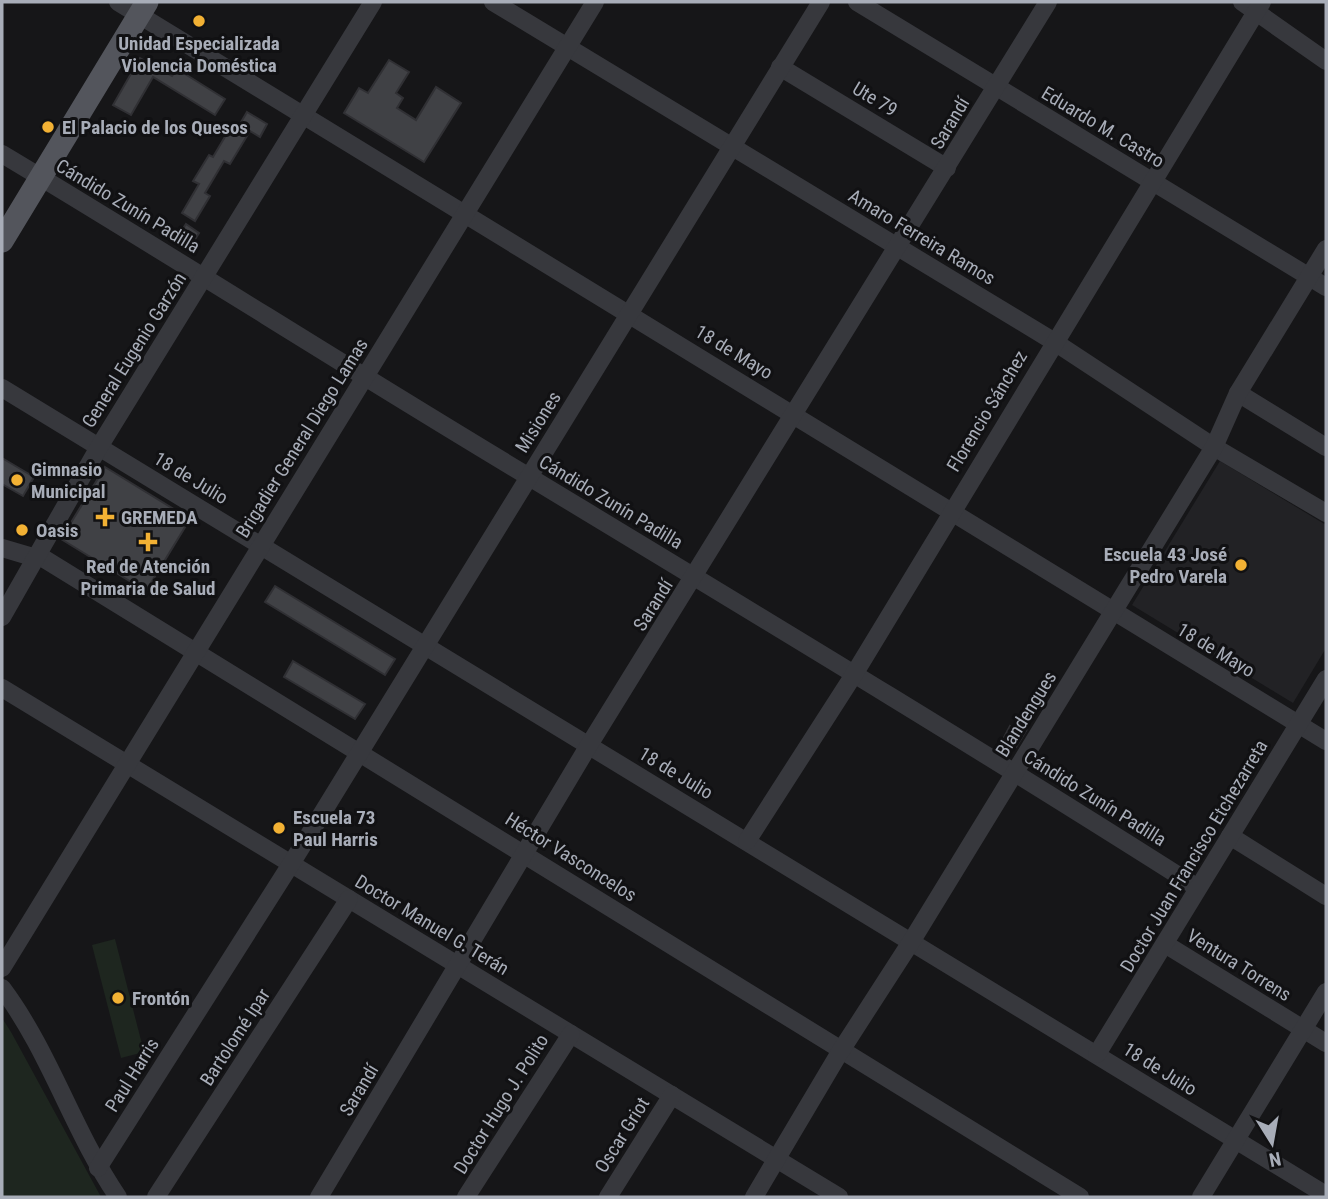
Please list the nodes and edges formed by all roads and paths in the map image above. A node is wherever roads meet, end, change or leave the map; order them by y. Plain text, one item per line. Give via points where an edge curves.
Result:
1 (118, 2) edge
2 (373, 2) edge
3 (493, 2) edge
4 (595, 2) edge
5 (821, 2) edge
6 (857, 2) edge
7 (1048, 2) edge
8 (1253, 5) edge
9 (143, 8) edge
10 (567, 47) junction
11 (1326, 61) edge
12 (780, 67) junction
13 (996, 86) junction
14 (303, 114) junction
15 (731, 147) junction
16 (2, 154) edge
17 (947, 168) junction
18 (42, 178) junction
19 (1152, 181) junction
20 (465, 213) junction
21 (2, 240) edge
22 (899, 248) junction
23 (1326, 249) edge
24 (204, 277) junction
25 (1309, 277) junction
26 (1326, 288) edge
27 (630, 313) junction
28 (1054, 341) junction
29 (365, 375) junction
30 (2, 388) edge
31 (1238, 393) junction
32 (796, 414) junction
33 (99, 447) junction
34 (1214, 447) junction
35 (1326, 447) edge
36 (529, 477) junction
37 (950, 512) junction
38 (1326, 513) edge
39 (261, 545) junction
40 (2, 548) edge
41 (37, 556) junction
42 (696, 576) junction
43 (1113, 612) junction
44 (2, 617) edge
45 (425, 645) junction
46 (196, 651) junction
47 (853, 676) junction
48 (1326, 679) edge
49 (2, 688) edge
50 (1299, 725) junction
51 (1326, 741) edge
52 (589, 745) junction
53 (360, 751) junction
54 (127, 764) junction
55 (1015, 771) junction
56 (1230, 836) junction
57 (747, 841) junction
58 (525, 852) junction
59 (291, 864) junction
60 (1198, 888) junction
61 (1326, 896) edge
62 (349, 899) junction
63 (911, 942) junction
64 (1165, 944) junction
65 (459, 966) junction
66 (2, 968) edge
67 (2, 988) edge
68 (1326, 992) edge
69 (1303, 1029) junction
70 (570, 1034) junction
71 (1326, 1043) edge
72 (840, 1052) junction
73 (1097, 1054) junction
74 (672, 1095) junction
75 (1234, 1140) junction
76 (778, 1161) junction
77 (98, 1168) junction
78 (1326, 1195) edge
79 (118, 1197) edge
80 (156, 1197) edge
81 (319, 1197) edge
82 (466, 1197) edge
83 (608, 1197) edge
84 (754, 1197) edge
85 (839, 1197) edge
86 (1080, 1197) edge
87 (1201, 1197) edge

1 - 9 street, 18 de Mayo
2 - 14 street, General Eugenio Garzón
3 - 10 street, Amaro Ferreira Ramos
4 - 10 street, Brigadier General Diego Lamas
5 - 12 street, Misiones
6 - 13 street, Eduardo M. Castro
7 - 13 street, Sarandí
8 - 11 street
8 - 19 street, Florencio Sánchez
9 - 14 street, 18 de Mayo
9 - 18 main road
10 - 15 street, Amaro Ferreira Ramos
10 - 20 street, Brigadier General Diego Lamas
12 - 15 street, Misiones
12 - 17 street, Ute 79
13 - 17 street, Sarandí
13 - 19 street, Eduardo M. Castro
14 - 20 street, 18 de Mayo
14 - 24 street, General Eugenio Garzón
15 - 22 street, Amaro Ferreira Ramos
15 - 27 street, Misiones
16 - 18 street, Cándido Zunín Padilla
17 - 22 street, Sarandí
18 - 21 main road
18 - 24 street, Cándido Zunín Padilla
19 - 25 street, Eduardo M. Castro
19 - 28 street, Florencio Sánchez
20 - 27 street, 18 de Mayo
20 - 29 street, Brigadier General Diego Lamas
22 - 28 street, Amaro Ferreira Ramos
22 - 32 street, Sarandí
23 - 25 street, Blandengues
24 - 29 street, Cándido Zunín Padilla
24 - 33 street, General Eugenio Garzón
25 - 26 street, Eduardo M. Castro
25 - 31 street, Blandengues
27 - 32 street, 18 de Mayo
27 - 36 street, Misiones
28 - 34 street, Amaro Ferreira Ramos
28 - 37 street, Florencio Sánchez
29 - 36 street, Cándido Zunín Padilla
29 - 39 street, Brigadier General Diego Lamas
30 - 33 street, 18 de Julio
31 - 34 street, Blandengues
31 - 35 street
32 - 37 street, 18 de Mayo
32 - 42 street, Sarandí
33 - 39 street, 18 de Julio
33 - 41 street, General Eugenio Garzón
34 - 38 street, Amaro Ferreira Ramos
34 - 43 street, Blandengues
36 - 42 street, Cándido Zunín Padilla
36 - 45 street, Misiones
37 - 43 street, 18 de Mayo
37 - 47 street, Florencio Sánchez
39 - 45 street, 18 de Julio
39 - 46 street, Brigadier General Diego Lamas
40 - 41 street, Héctor Vasconcelos
41 - 44 street, General Eugenio Garzón
41 - 46 street, Héctor Vasconcelos
42 - 47 street, Cándido Zunín Padilla
42 - 52 street, Sarandí
43 - 50 street, 18 de Mayo
43 - 55 street, Blandengues
45 - 52 street, 18 de Julio
45 - 53 street, Misiones
46 - 53 street, Héctor Vasconcelos
46 - 54 street, Brigadier General Diego Lamas
47 - 55 street, Cándido Zunín Padilla
47 - 57 street, Florencio Sánchez
48 - 50 street, Doctor Juan Francisco Etchezarreta
49 - 54 street, Doctor Manuel G. Terán
50 - 51 street, 18 de Mayo
50 - 56 street, Doctor Juan Francisco Etchezarreta
52 - 57 street, 18 de Julio
52 - 58 street, Sarandí
53 - 58 street, Héctor Vasconcelos
53 - 59 street, Misiones
54 - 59 street, Doctor Manuel G. Terán
54 - 66 street, Brigadier General Diego Lamas
55 - 60 street, Cándido Zunín Padilla
55 - 63 street, Blandengues
56 - 60 street, Doctor Juan Francisco Etchezarreta
56 - 61 street
57 - 63 street, 18 de Julio
58 - 65 street, Sarandí
58 - 72 street, Héctor Vasconcelos
59 - 62 street, Doctor Manuel G. Terán
59 - 77 street, Paul Harris
60 - 64 street, Doctor Juan Francisco Etchezarreta
62 - 65 street, Doctor Manuel G. Terán
62 - 80 street, Bartolomé Ipar
63 - 72 street, Blandengues
63 - 73 street, 18 de Julio
64 - 69 street, Ventura Torrens
64 - 73 street, Doctor Juan Francisco Etchezarreta
65 - 70 street, Doctor Manuel G. Terán
65 - 81 street, Sarandí
67 - 77 street via 24,1017
68 - 69 street
69 - 71 street, Ventura Torrens
69 - 75 street
70 - 74 street, Doctor Manuel G. Terán
70 - 82 street, Doctor Hugo J. Polito
72 - 76 street, Blandengues
72 - 86 street, Héctor Vasconcelos
73 - 75 street, 18 de Julio
74 - 76 street, Doctor Manuel G. Terán
74 - 83 street, Oscar Griot
75 - 78 street, 18 de Julio
75 - 87 street
76 - 84 street, Blandengues
76 - 85 street, Doctor Manuel G. Terán
77 - 79 street

